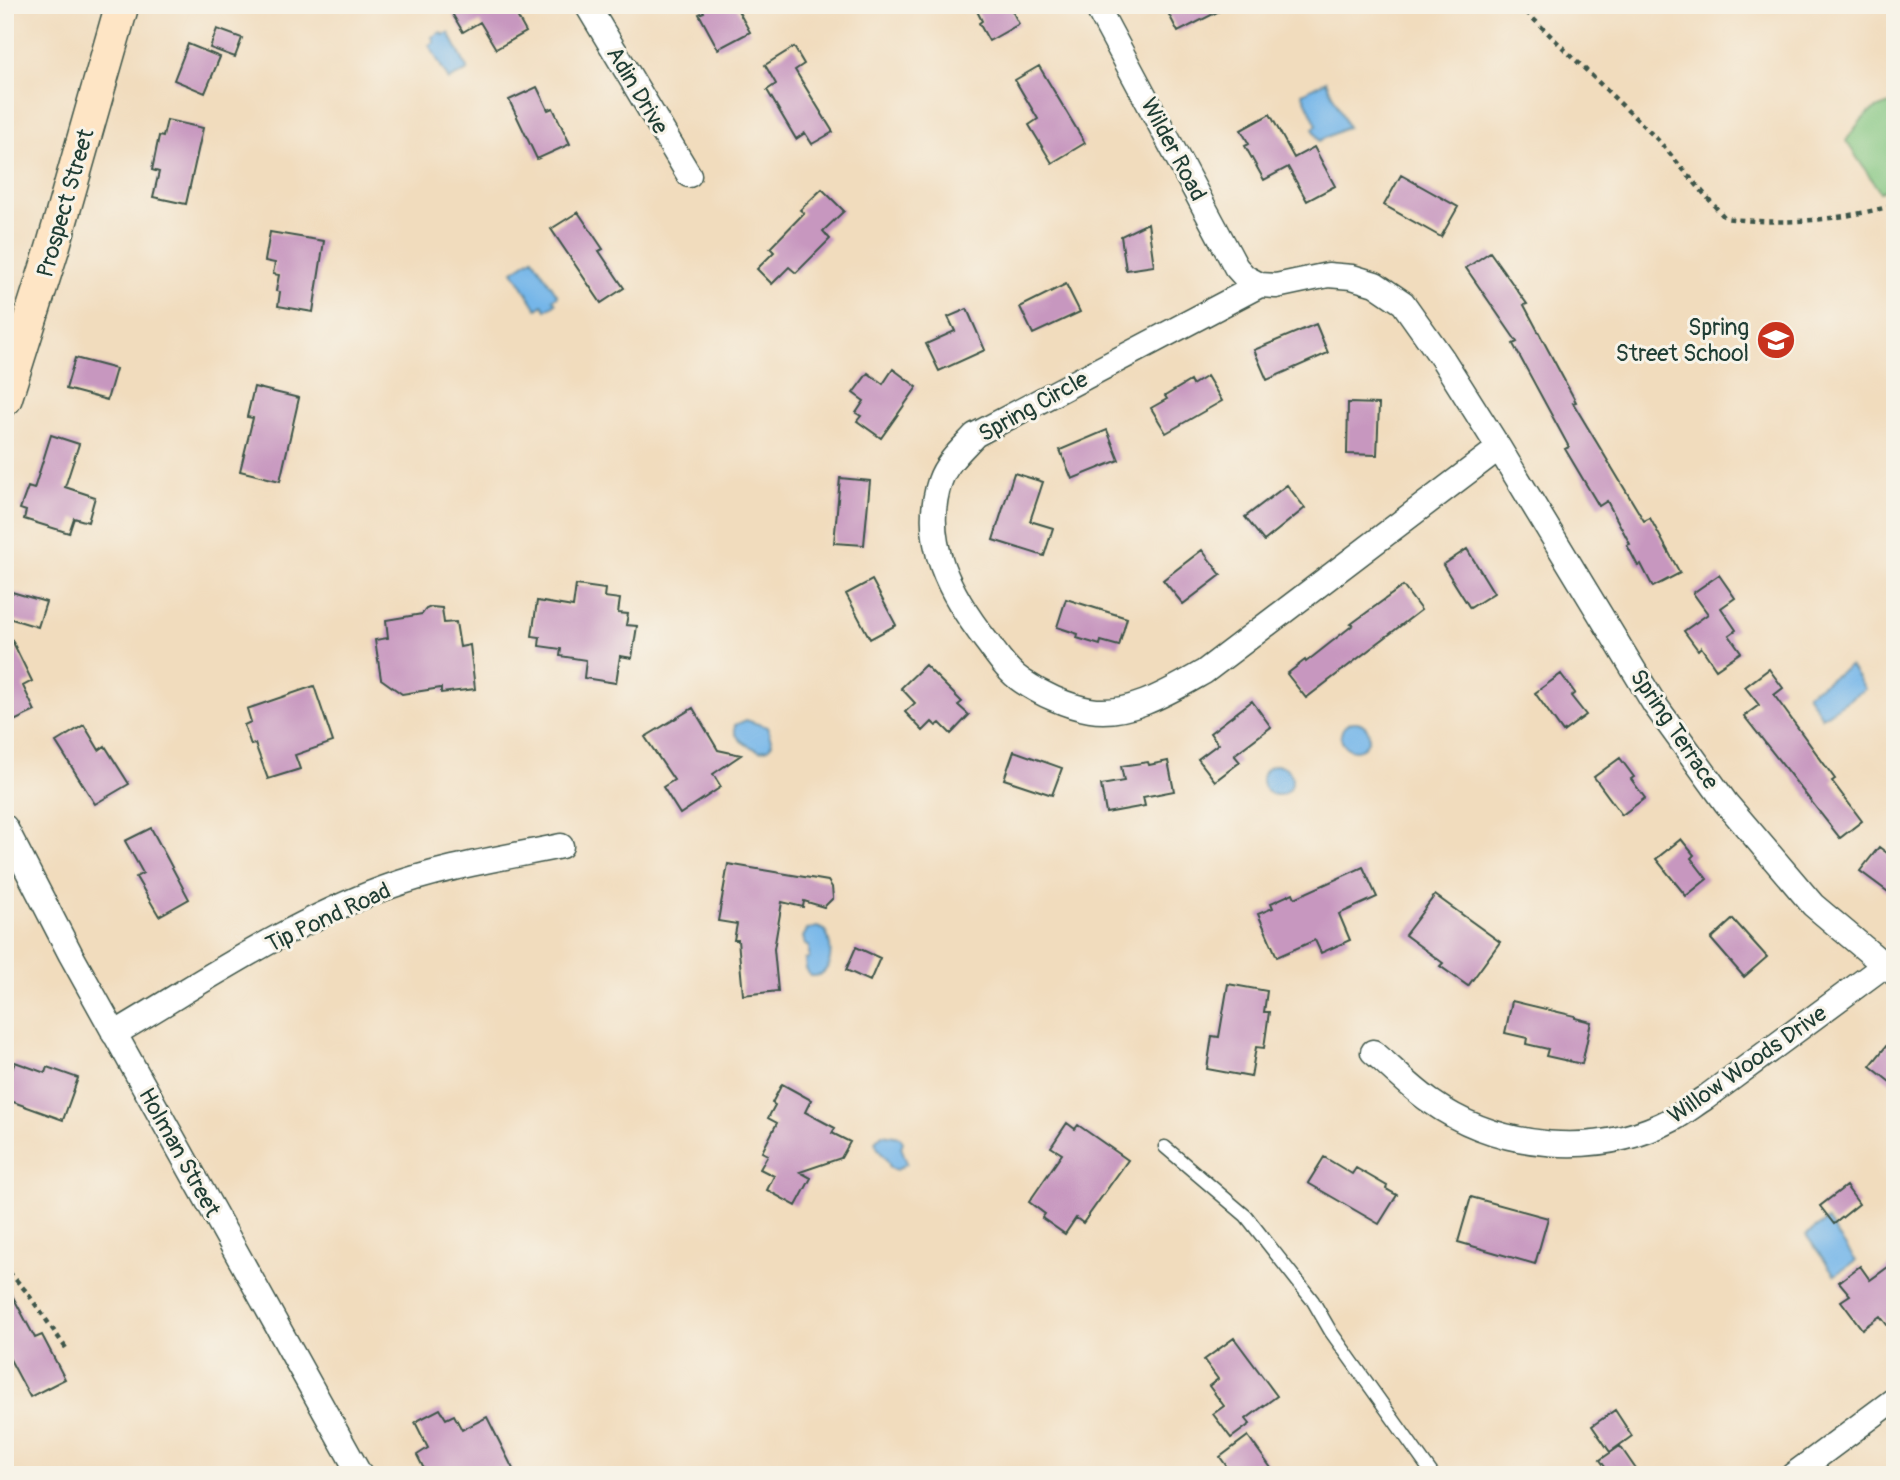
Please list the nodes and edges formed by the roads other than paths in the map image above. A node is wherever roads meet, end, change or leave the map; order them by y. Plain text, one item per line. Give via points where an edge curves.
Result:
1 (122, 5) edge
2 (587, 5) edge
3 (1097, 5) edge
4 (689, 175) dead end
5 (1260, 285) junction
6 (5, 399) edge
7 (1500, 448) junction
8 (5, 827) edge
9 (561, 846) dead end
10 (1890, 969) edge
11 (114, 1034) junction
12 (1373, 1052) dead end
13 (1165, 1147) dead end
14 (1895, 1399) edge
15 (360, 1475) edge
16 (1433, 1475) edge
17 (1793, 1475) edge

1 - 6 street, Prospect Street
2 - 4 street, Adin Drive
3 - 5 street, Wilder Road via 1236,267
5 - 7 street, Spring Circle via 1328,275 1352,277 1375,284 1403,303
5 - 7 street, Spring Circle via 975,435 948,464 934,514 935,544 943,571 964,612 1008,669 1023,681 1058,700 1091,710 1127,708 1164,695 1208,669
7 - 10 street, Spring Terrace via 1655,705 1726,803 1813,905
8 - 11 street, Holman Street
9 - 11 street, Tip Pond Road via 432,874 357,899 236,961
10 - 12 street, Willow Woods Drive via 1674,1119 1624,1138 1554,1144 1502,1136 1465,1123 1429,1101
11 - 15 street, Holman Street
13 - 16 lane via 1246,1216 1313,1301
14 - 17 street

